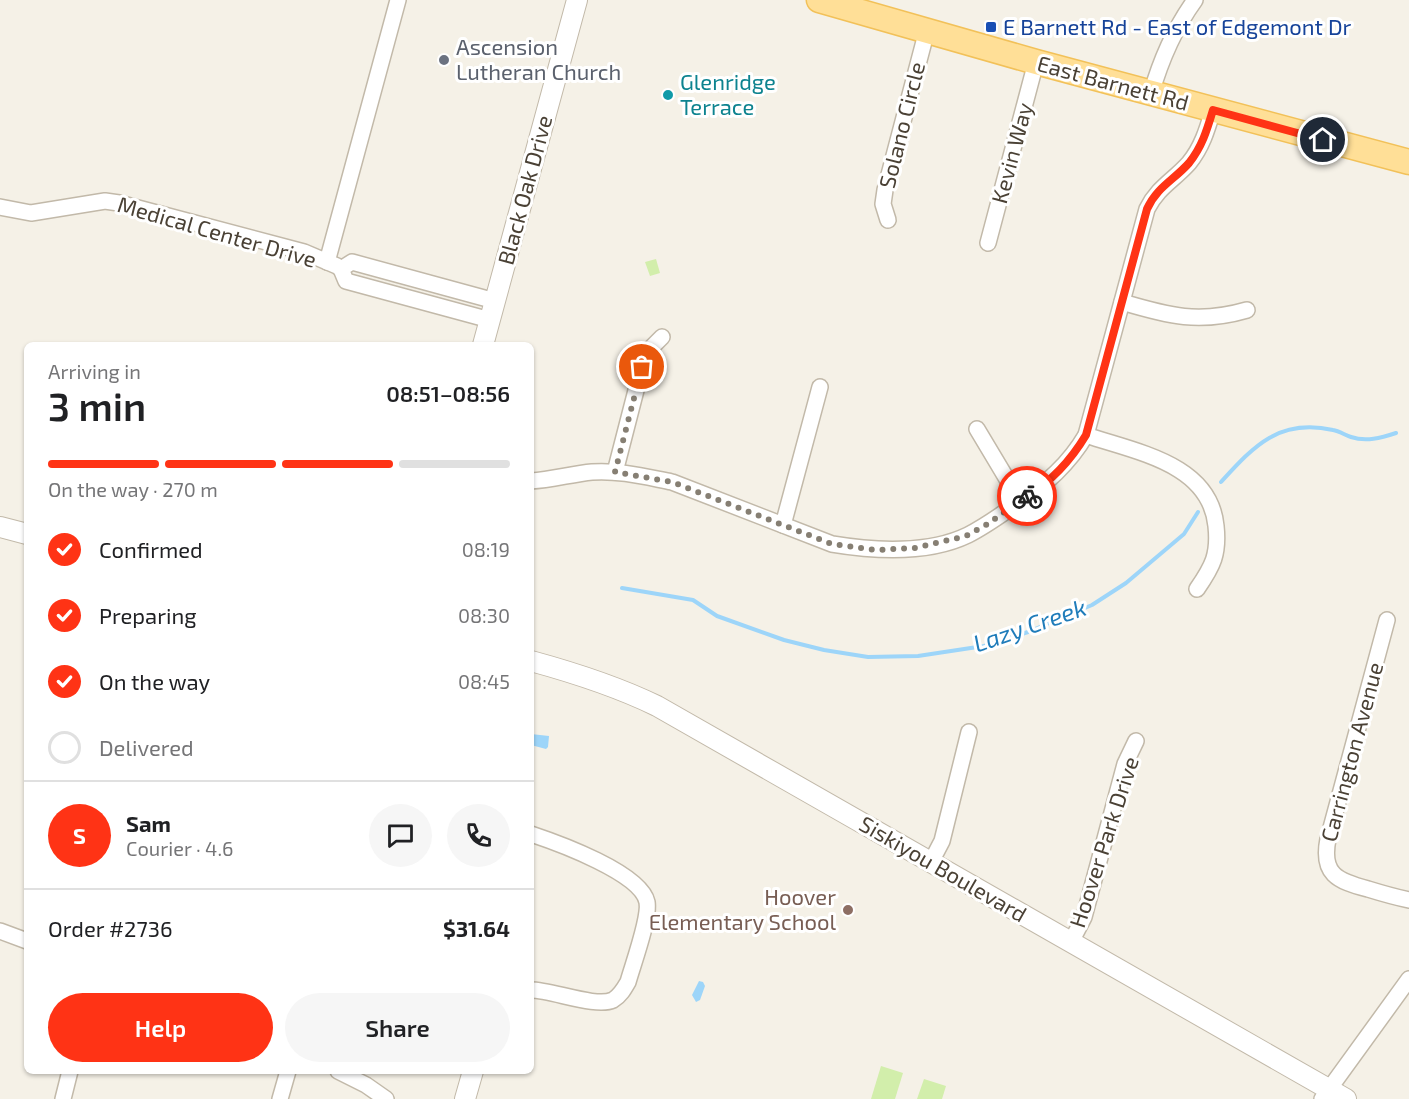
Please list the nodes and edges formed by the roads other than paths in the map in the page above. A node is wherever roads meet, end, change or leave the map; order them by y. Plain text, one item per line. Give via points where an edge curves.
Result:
1 (398, 0) edge
2 (577, 0) edge
3 (819, 0) edge
4 (1195, 0) edge
5 (927, 30) junction
6 (1036, 62) junction
7 (1151, 93) junction
8 (1213, 110) junction
9 (1409, 162) edge
10 (0, 207) edge
11 (888, 220) dead end
12 (988, 243) dead end
13 (334, 265) junction
14 (495, 301) junction
15 (1122, 302) junction
16 (1247, 310) dead end
17 (490, 320) junction
18 (662, 337) dead end
19 (484, 342) edge
20 (820, 387) dead end
21 (977, 429) dead end
22 (1086, 435) junction
23 (615, 472) junction
24 (534, 482) edge
25 (1020, 501) junction
26 (783, 525) junction
27 (0, 527) edge
28 (24, 533) edge
29 (1197, 589) dead end
30 (1387, 620) dead end
31 (534, 662) edge
32 (969, 732) dead end
33 (1136, 741) dead end
34 (534, 835) edge
35 (931, 862) junction
36 (1409, 900) edge
37 (0, 931) edge
38 (24, 940) edge
39 (1071, 942) junction
40 (1409, 979) edge
41 (534, 990) edge
42 (69, 1074) edge
43 (287, 1074) edge
44 (344, 1074) edge
45 (472, 1074) edge
46 (1333, 1096) edge
47 (63, 1099) edge
48 (280, 1099) edge
49 (386, 1099) edge
50 (465, 1099) edge

1 - 13 street, Medical Center Drive
2 - 14 street, Black Oak Drive
3 - 5 main road, East Barnett Rd
4 - 7 street via 1164,53
5 - 6 main road, East Barnett Rd
5 - 11 street, Solano Circle via 885,190 883,204
6 - 7 main road, East Barnett Rd
6 - 12 street, Kevin Way
7 - 8 main road, East Barnett Rd
8 - 9 main road, East Barnett Rd
8 - 15 street via 1199,149 1150,202
10 - 13 street, Medical Center Drive via 31,213 105,201 119,203 304,252
13 - 14 street, Medical Center Drive via 352,262
13 - 17 street, Medical Center Drive via 346,281
14 - 17 street, Black Oak Drive
15 - 16 street via 1190,318
15 - 22 street
17 - 19 street, Black Oak Drive
18 - 23 street via 642,367
20 - 26 street
21 - 25 street
22 - 25 street via 1064,466
22 - 29 street via 1159,460 1182,471 1203,489 1212,504 1217,555
23 - 24 street
23 - 26 street via 672,482
25 - 26 street via 966,536 915,548 875,550 832,544
27 - 28 street
30 - 36 street, Carrington Avenue via 1328,839 1326,860 1345,884
31 - 35 street, Siskiyou Boulevard via 626,690
32 - 35 street via 942,842
33 - 39 street, Hoover Park Drive via 1125,764 1084,916
34 - 41 street via 593,859 637,884 644,892 647,910 628,982 611,1001 592,1002
35 - 39 street, Siskiyou Boulevard
37 - 38 street
39 - 46 street, Siskiyou Boulevard
40 - 46 street
42 - 47 street
43 - 48 street
44 - 49 street
45 - 50 street

